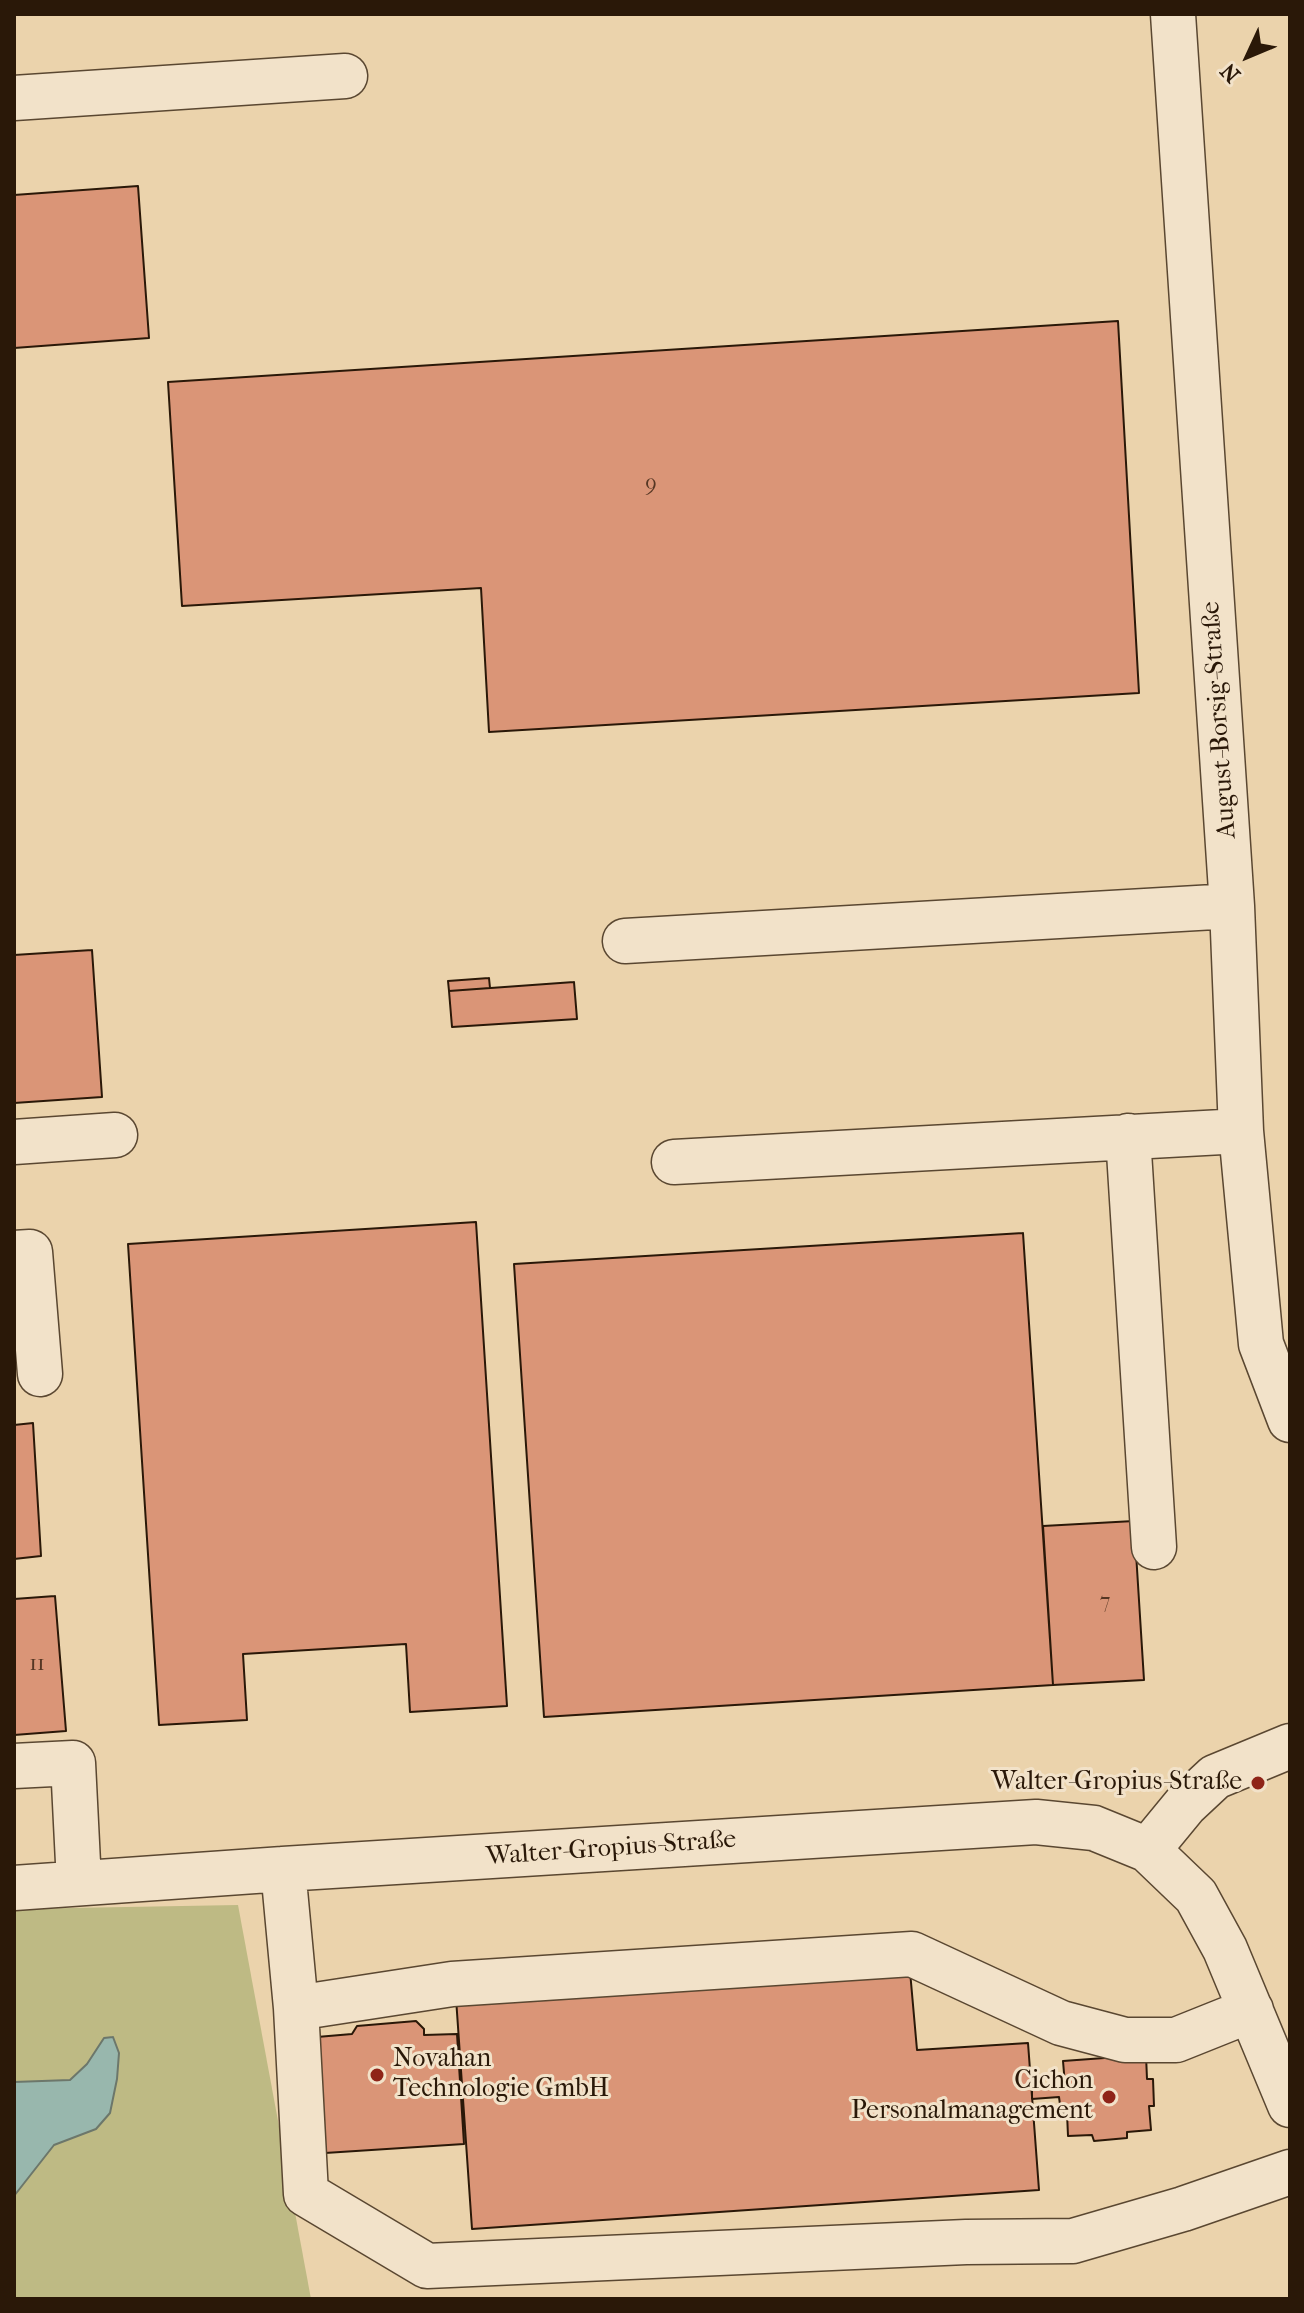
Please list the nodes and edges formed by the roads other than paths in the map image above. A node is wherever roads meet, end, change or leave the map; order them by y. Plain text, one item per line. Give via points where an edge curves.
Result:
1 (1173, 14) edge
2 (345, 76) dead end
3 (14, 98) edge
4 (1232, 906) junction
5 (625, 941) dead end
6 (1241, 1131) junction
7 (115, 1135) dead end
8 (1128, 1136) junction
9 (14, 1142) edge
10 (674, 1162) dead end
11 (14, 1253) edge
12 (40, 1374) dead end
13 (1290, 1420) edge
14 (1154, 1547) dead end
15 (1290, 1746) edge
16 (14, 1766) edge
17 (1148, 1850) junction
18 (283, 1869) junction
19 (79, 1883) junction
20 (14, 1888) edge
21 (296, 2008) junction
22 (1251, 2010) junction
23 (1290, 2105) edge
24 (1290, 2172) edge

1 - 4 street, August-Borsig-Straße
2 - 3 street
4 - 5 street
4 - 6 street, August-Borsig-Straße
6 - 8 street
6 - 13 street, August-Borsig-Straße via 1261,1344
7 - 9 street
8 - 10 street
8 - 14 street
11 - 12 street via 30,1252
15 - 17 street via 1215,1777
16 - 19 street via 73,1763
17 - 18 street, Walter-Gropius-Straße via 1094,1828 1036,1822
17 - 22 street, Walter-Gropius-Straße via 1196,1896
18 - 19 street, Walter-Gropius-Straße
18 - 21 street
19 - 20 street, Walter-Gropius-Straße
21 - 22 street via 452,1984 912,1954 1061,2023 1125,2040 1176,2040
21 - 24 street via 306,2194 427,2266 1073,2241
22 - 23 street, Walter-Gropius-Straße

